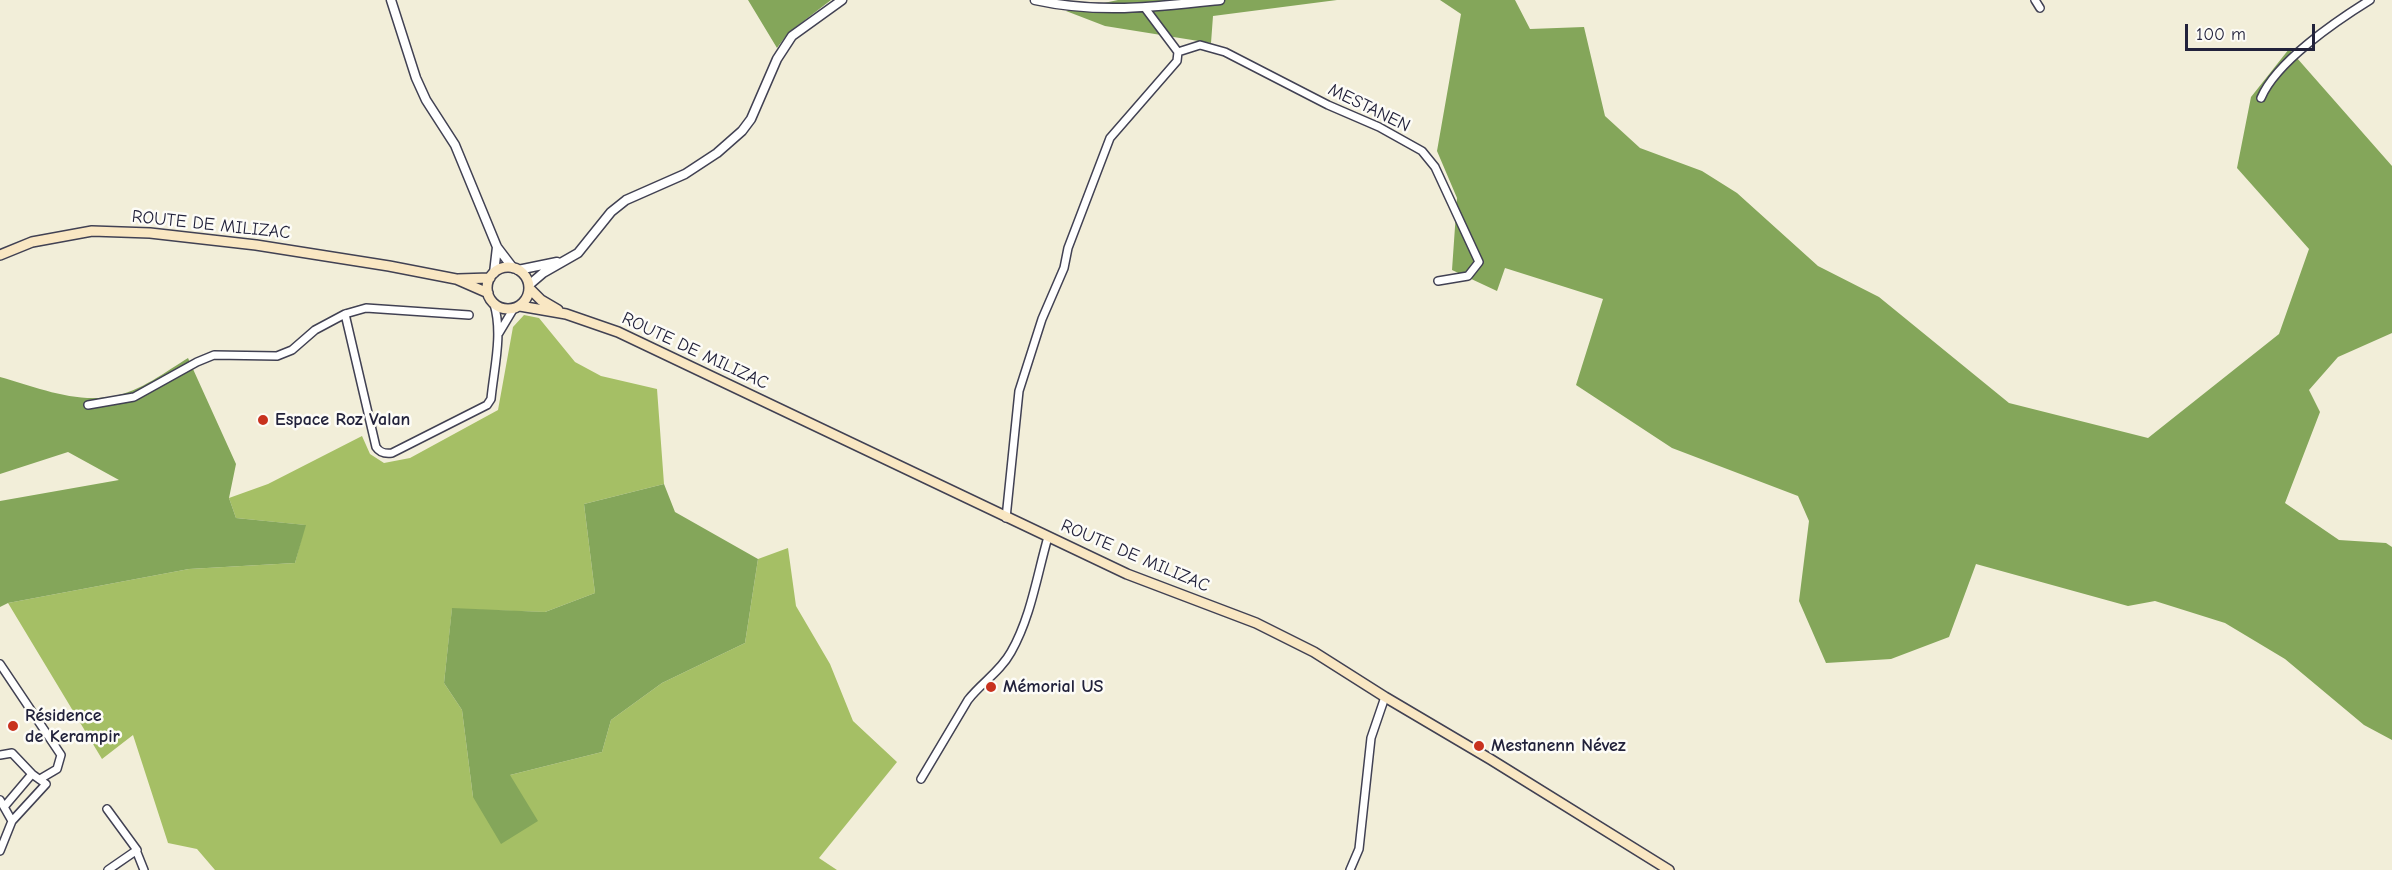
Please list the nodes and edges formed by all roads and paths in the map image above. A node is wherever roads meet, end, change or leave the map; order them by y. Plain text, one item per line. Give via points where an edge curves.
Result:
1 (391, 0) edge
2 (842, 0) edge
3 (1035, 0) edge
4 (1220, 0) edge
5 (2035, 0) edge
6 (2370, 0) edge
7 (1145, 8) junction
8 (2040, 9) dead end
9 (1178, 52) junction
10 (2261, 98) dead end
11 (497, 247) junction
12 (0, 255) edge
13 (566, 260) junction
14 (516, 269) junction
15 (492, 275) junction
16 (456, 279) junction
17 (1438, 281) dead end
18 (529, 287) junction
19 (488, 293) junction
20 (494, 304) junction
21 (517, 307) junction
22 (345, 314) junction
23 (566, 314) junction
24 (469, 315) dead end
25 (498, 335) junction
26 (88, 405) dead end
27 (1006, 518) junction
28 (1048, 537) junction
29 (0, 664) edge
30 (1384, 697) junction
31 (0, 755) edge
32 (32, 774) junction
33 (921, 779) dead end
34 (40, 780) junction
35 (2, 803) edge
36 (107, 809) dead end
37 (12, 821) junction
38 (136, 850) junction
39 (0, 851) edge
40 (108, 870) edge
41 (144, 870) edge
42 (1350, 870) edge
43 (1669, 870) edge

1 - 11 street via 416,78 455,145
2 - 13 street via 784,46 742,131 685,174 626,200 610,212 578,253
3 - 7 street via 1067,7
4 - 7 street
5 - 8 street
6 - 10 street via 2286,63
7 - 9 street
9 - 17 street, MESTANEN via 1200,45 1225,52 1422,151 1435,167 1479,262 1468,276
9 - 27 street via 1177,61 1110,138 1068,248 1019,391
11 - 14 street
11 - 15 street
12 - 16 main road, ROUTE DE MILIZAC via 32,242 92,231 150,233 318,254
13 - 14 street
13 - 18 street via 543,273
14 - 15 main road via 505,268
14 - 18 main road
15 - 16 main road, ROUTE DE MILIZAC
15 - 19 main road
16 - 19 main road, ROUTE DE MILIZAC
18 - 21 main road via 528,297
18 - 23 main road, ROUTE DE MILIZAC via 541,300
19 - 20 main road
20 - 21 main road via 504,309
20 - 25 street
21 - 23 main road, ROUTE DE MILIZAC
21 - 25 street
22 - 24 street via 366,309
22 - 25 street via 376,447 385,454 487,405 491,399
22 - 26 street via 277,356 214,355 134,397
23 - 27 main road, ROUTE DE MILIZAC via 672,357
27 - 28 main road, ROUTE DE MILIZAC
28 - 30 main road, ROUTE DE MILIZAC via 1127,574 1256,623 1314,652
28 - 33 street via 1011,654 968,700
29 - 34 street via 61,755 57,769
30 - 42 street via 1371,738 1359,849
30 - 43 main road, ROUTE DE MILIZAC
31 - 32 street via 12,753
32 - 34 street
32 - 35 street
34 - 37 street via 46,784
35 - 37 street
36 - 38 street
37 - 39 street
38 - 40 street
38 - 41 street

